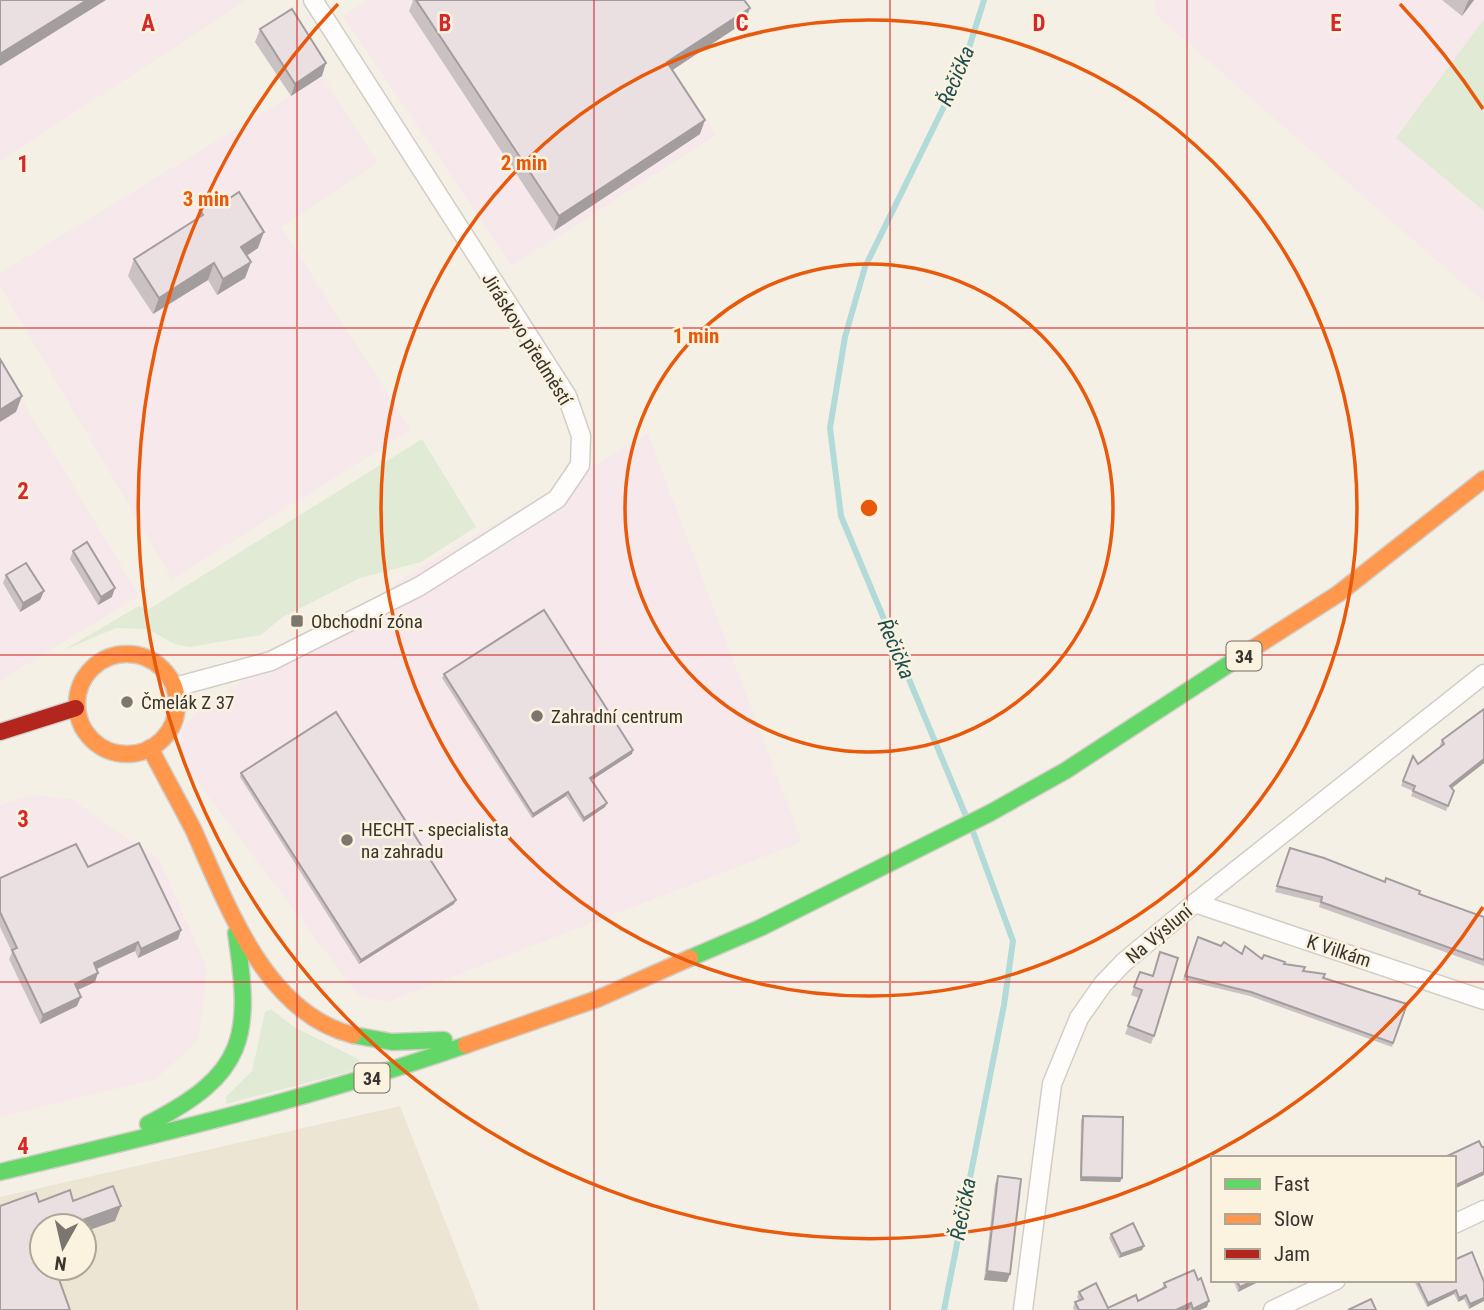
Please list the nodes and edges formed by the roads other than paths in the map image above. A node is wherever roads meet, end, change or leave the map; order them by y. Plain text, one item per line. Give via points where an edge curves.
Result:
1 (313, 0) edge
2 (1484, 479) edge
3 (1484, 674) edge
4 (175, 687) junction
5 (76, 708) junction
6 (0, 732) edge
7 (150, 748) junction
8 (1195, 903) junction
9 (234, 922) junction
10 (1484, 1000) edge
11 (520, 1027) junction
12 (82, 1154) junction
13 (0, 1171) edge
14 (1484, 1210) edge
15 (1456, 1223) edge
16 (1332, 1282) edge
17 (1023, 1310) edge
18 (1273, 1310) edge

1 - 4 street, Jiráskovo předměstí via 567,396 581,436 580,465 556,499 420,586 271,661
2 - 11 main road, 34 via 1338,594 1065,771 760,928
3 - 8 street, Na Výsluní
4 - 5 main road via 155,662 124,653 101,661 84,677
4 - 7 main road via 176,718 169,732
5 - 6 main road
5 - 7 main road via 84,730 100,747 129,754
7 - 9 main road
8 - 10 street, K Vilkám
8 - 17 street, Na Výsluní via 1103,984 1079,1018 1064,1051 1045,1124
9 - 11 main road via 277,986 340,1034 387,1045 414,1045
9 - 12 main road via 246,1011 230,1063 182,1108
11 - 12 main road, 34 via 380,1076
12 - 13 main road, 34
14 - 15 street
16 - 18 street

